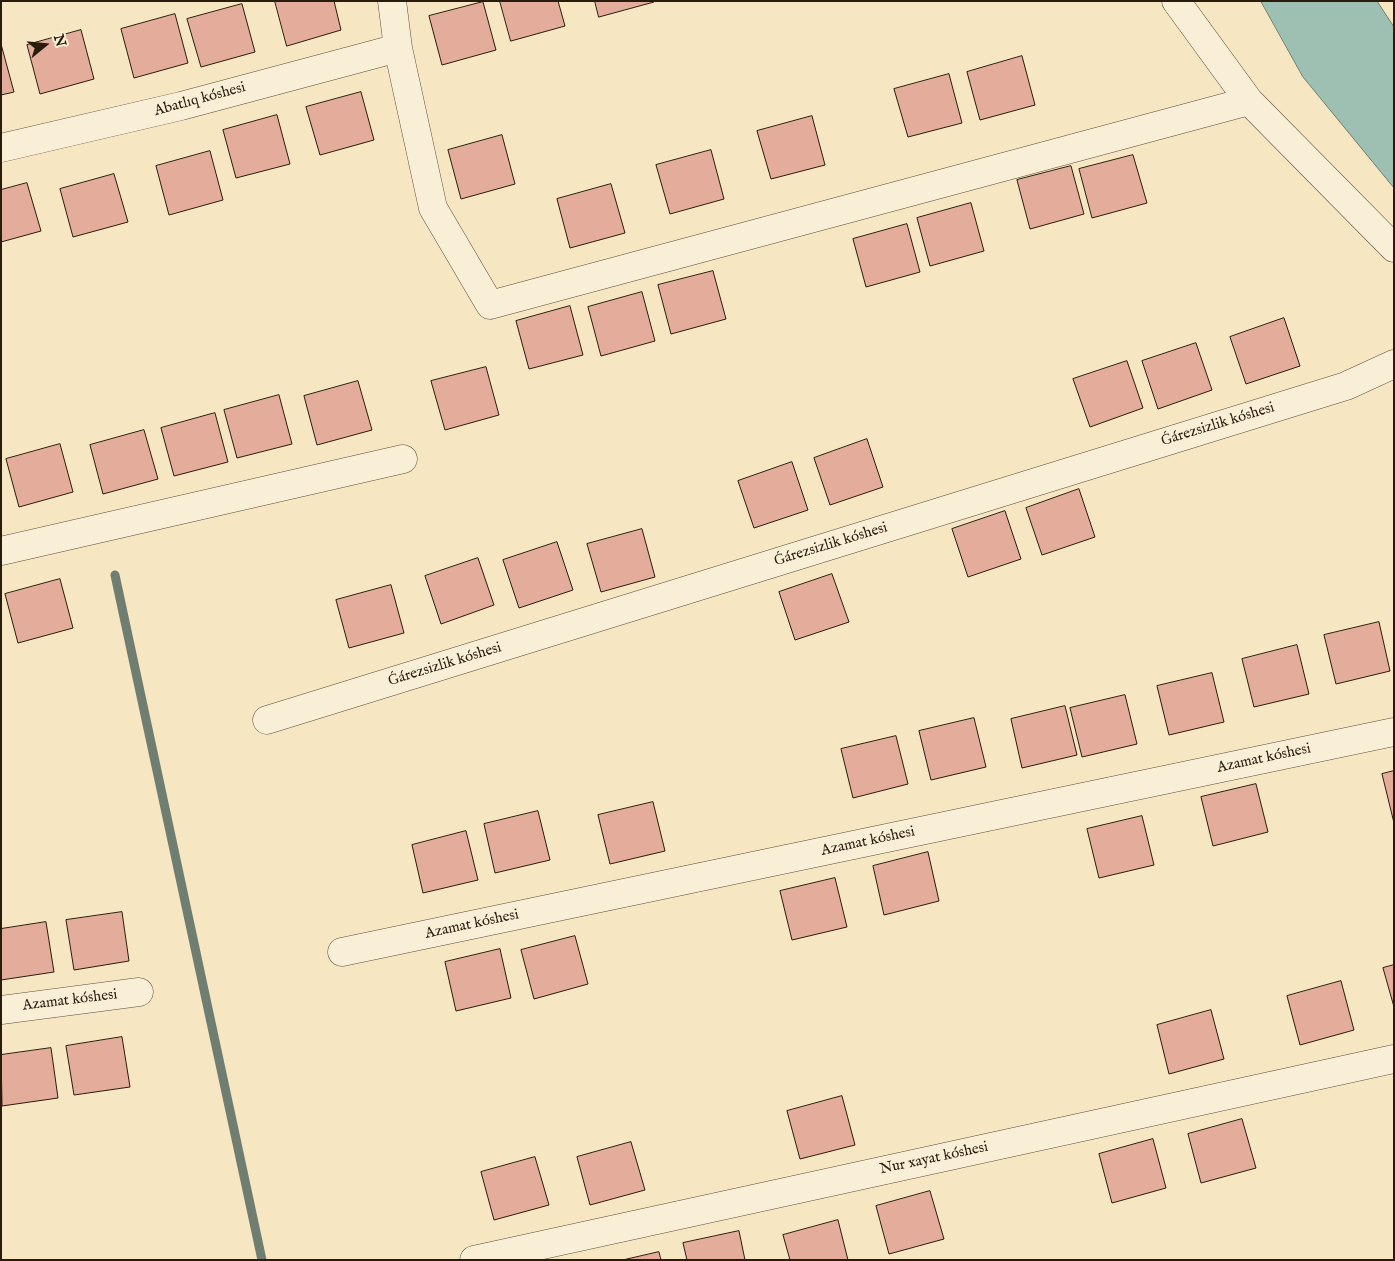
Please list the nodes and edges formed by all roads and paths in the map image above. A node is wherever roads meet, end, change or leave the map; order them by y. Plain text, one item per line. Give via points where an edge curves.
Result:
1 (392, 1) edge
2 (1176, 1) edge
3 (398, 48) junction
4 (1249, 101) junction
5 (1, 148) edge
6 (1394, 248) edge
7 (1394, 364) edge
8 (404, 459) dead end
9 (1, 551) edge
10 (267, 720) dead end
11 (1394, 732) edge
12 (342, 952) dead end
13 (139, 992) dead end
14 (1, 1010) edge
15 (1394, 1059) edge
16 (474, 1260) edge

1 - 3 street
2 - 4 street
3 - 4 street via 433,208 490,305
3 - 5 street, Abatlıq kóshesi via 181,106
4 - 6 street
7 - 10 street, Ǵárezsizlik kóshesi via 1346,386
8 - 9 street
11 - 12 street, Azamat kóshesi
13 - 14 street, Azamat kóshesi
15 - 16 street, Nur xayat kóshesi

